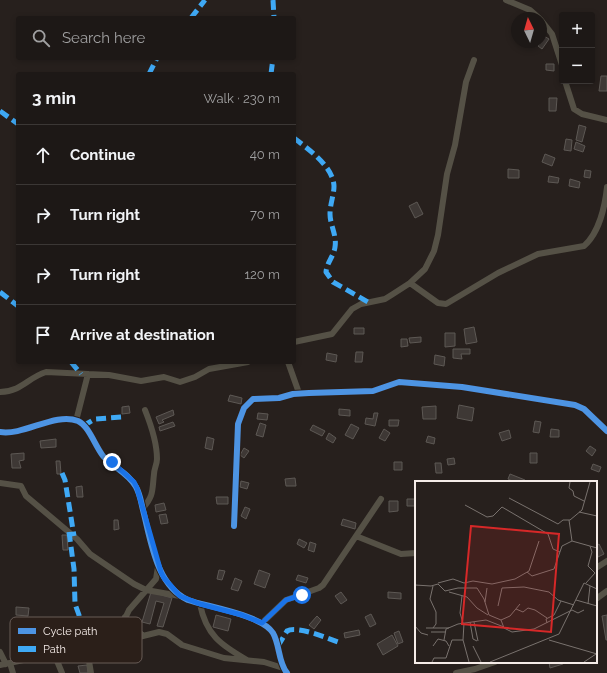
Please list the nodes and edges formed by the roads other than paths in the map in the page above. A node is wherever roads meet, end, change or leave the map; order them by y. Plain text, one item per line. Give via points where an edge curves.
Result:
1 (506, 0) edge
2 (532, 12) edge
3 (547, 28) edge
4 (559, 56) edge
5 (474, 60) dead end
6 (565, 84) edge
7 (607, 120) edge
8 (607, 187) edge
9 (410, 283) junction
10 (296, 342) edge
11 (237, 364) edge
12 (289, 364) edge
13 (88, 374) junction
14 (0, 392) edge
15 (299, 393) junction
16 (145, 410) dead end
17 (76, 421) junction
18 (607, 431) edge
19 (0, 432) edge
20 (0, 483) edge
21 (381, 499) dead end
22 (143, 508) junction
23 (234, 526) dead end
24 (356, 536) junction
25 (415, 552) edge
26 (607, 561) edge
27 (158, 563) junction
28 (597, 567) edge
29 (146, 590) junction
30 (607, 591) edge
31 (180, 596) junction
32 (597, 598) edge
33 (200, 604) junction
34 (126, 617) edge
35 (262, 623) junction
36 (142, 635) edge
37 (0, 652) edge
38 (250, 662) junction
39 (58, 663) edge
40 (89, 663) edge
41 (492, 663) edge
42 (5, 664) edge
43 (285, 671) edge
44 (13, 673) edge
45 (62, 673) edge
46 (91, 673) edge
47 (456, 673) edge

1 - 2 street
3 - 4 street via 552,34
5 - 9 street via 466,82 434,250 425,269
6 - 7 street via 574,109 582,114
8 - 9 street via 594,234 584,246 538,254 498,273 446,304 438,303
9 - 10 street via 385,298 352,308 332,334
11 - 13 street via 209,369 180,382 164,377 141,381
12 - 15 street
13 - 14 street via 46,372 17,390
13 - 17 street
15 - 18 street via 374,391 399,382 462,387 575,405 584,409
15 - 23 street via 279,398 253,399 242,412 237,434
16 - 22 street via 154,437 157,457 154,490
17 - 19 street via 68,419
17 - 22 street via 83,426 106,459 134,482
20 - 29 street via 21,486 26,496 77,538 90,554
21 - 24 street
22 - 27 street
24 - 25 street via 402,554
24 - 35 street via 323,586 286,600
26 - 28 street
27 - 29 street via 156,579
27 - 31 street via 164,578
29 - 31 street
29 - 34 street
30 - 32 street
31 - 33 street
33 - 35 street
33 - 38 street via 216,640
35 - 43 street via 274,634
36 - 38 street via 159,632 167,634 185,646 224,658
37 - 42 street
38 - 43 street via 271,664
39 - 45 street
40 - 46 street
41 - 47 street via 475,670
42 - 44 street

